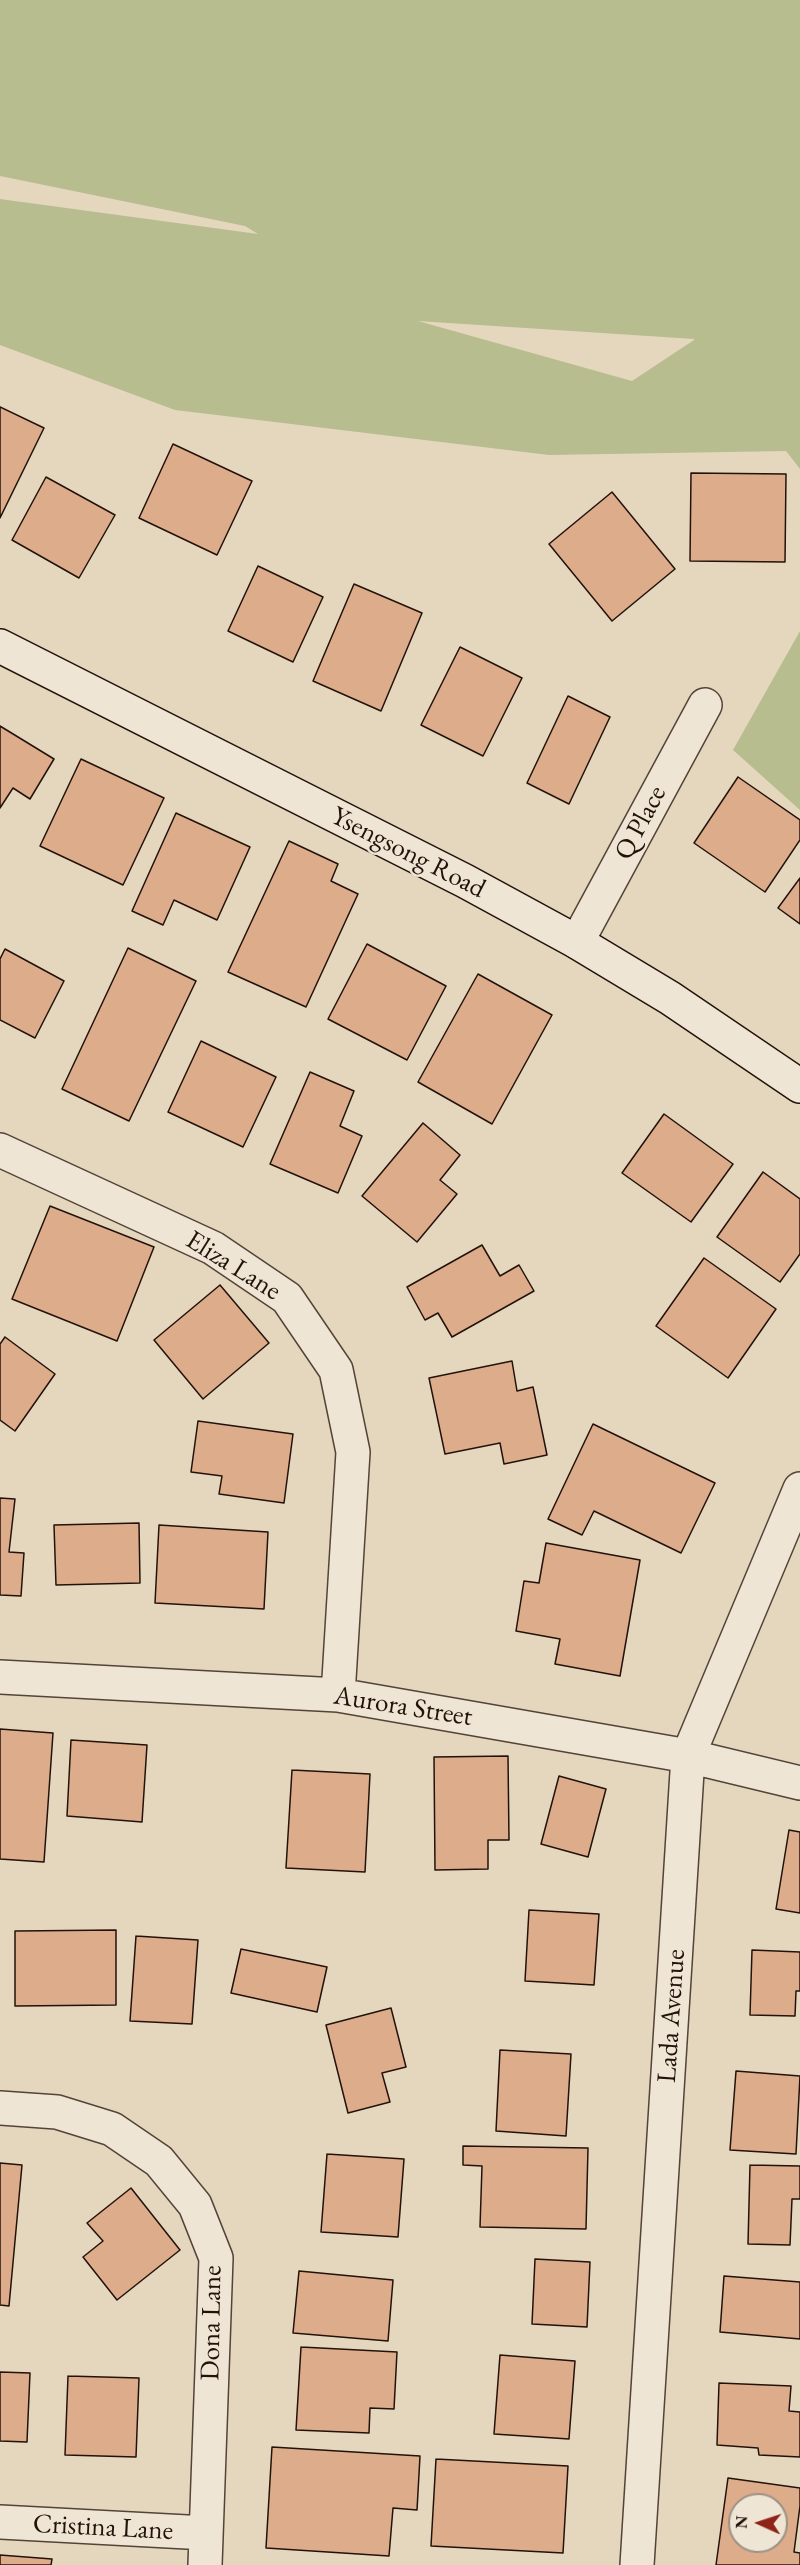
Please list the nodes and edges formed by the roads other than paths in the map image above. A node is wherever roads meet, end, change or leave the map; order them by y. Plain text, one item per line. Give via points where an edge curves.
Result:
1 (0, 646) edge
2 (705, 705) dead end
3 (577, 942) junction
4 (800, 1086) edge
5 (0, 1150) edge
6 (800, 1489) edge
7 (0, 1677) edge
8 (338, 1695) junction
9 (688, 1756) junction
10 (800, 1783) edge
11 (0, 2108) edge
12 (0, 2522) edge
13 (206, 2533) junction
14 (205, 2565) edge
15 (637, 2565) edge

1 - 3 street, Ysengsong Road via 465,881
2 - 3 street, Q Place
3 - 4 street, Ysengsong Road via 670,998
5 - 8 street, Eliza Lane via 213,1248 287,1298 336,1370 353,1452
6 - 9 street, Lada Avenue
7 - 8 street, Aurora Street
8 - 9 street, Aurora Street
9 - 10 street, Aurora Street
9 - 15 street, Lada Avenue
11 - 13 street, Dona Lane via 57,2112 112,2129 159,2161 195,2205 216,2258
12 - 13 street, Cristina Lane
13 - 14 street, Dona Lane

